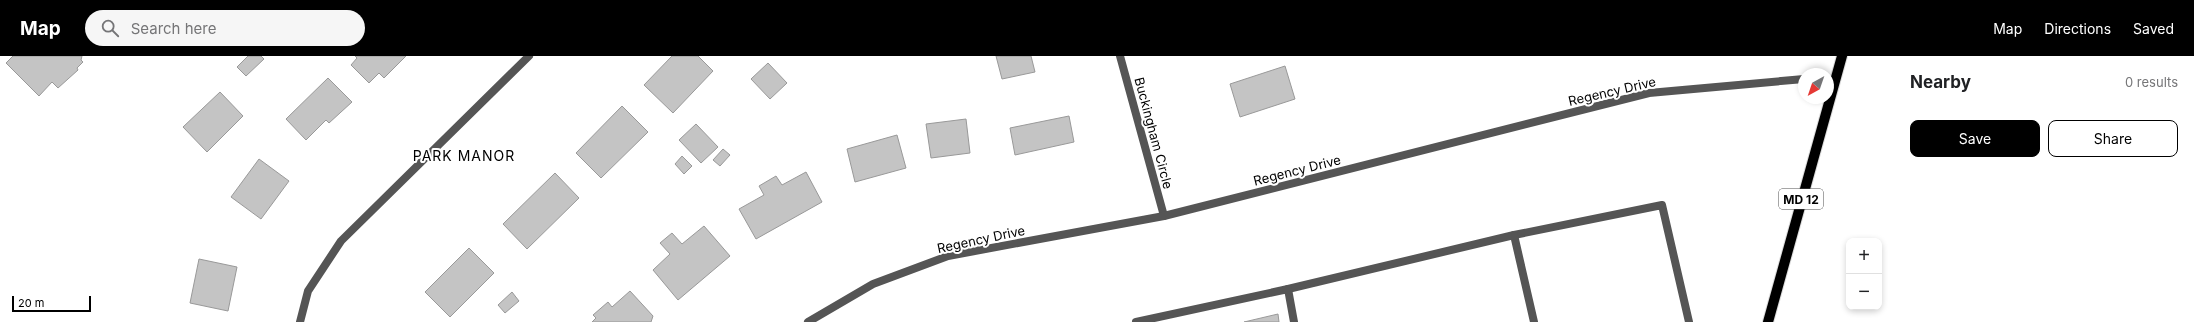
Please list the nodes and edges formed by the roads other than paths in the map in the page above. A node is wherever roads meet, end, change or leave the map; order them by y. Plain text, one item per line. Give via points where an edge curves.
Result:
1 (529, 56) edge
2 (1120, 56) edge
3 (1842, 56) edge
4 (1834, 73) edge
5 (1798, 80) edge
6 (1825, 104) edge
7 (1164, 216) junction
8 (1514, 235) junction
9 (1288, 289) junction
10 (300, 322) edge
11 (808, 322) edge
12 (1136, 322) edge
13 (1294, 322) edge
14 (1534, 322) edge
15 (1690, 322) edge
16 (1768, 322) edge

1 - 10 street via 341,241 308,290
2 - 7 street, Buckingham Circle
3 - 4 main road, MD 12
5 - 7 street, Regency Drive via 1649,93
6 - 16 main road, MD 12
7 - 11 street, Regency Drive via 948,256 874,284
8 - 9 street
8 - 14 street
8 - 15 street via 1662,205
9 - 12 street
9 - 13 street

